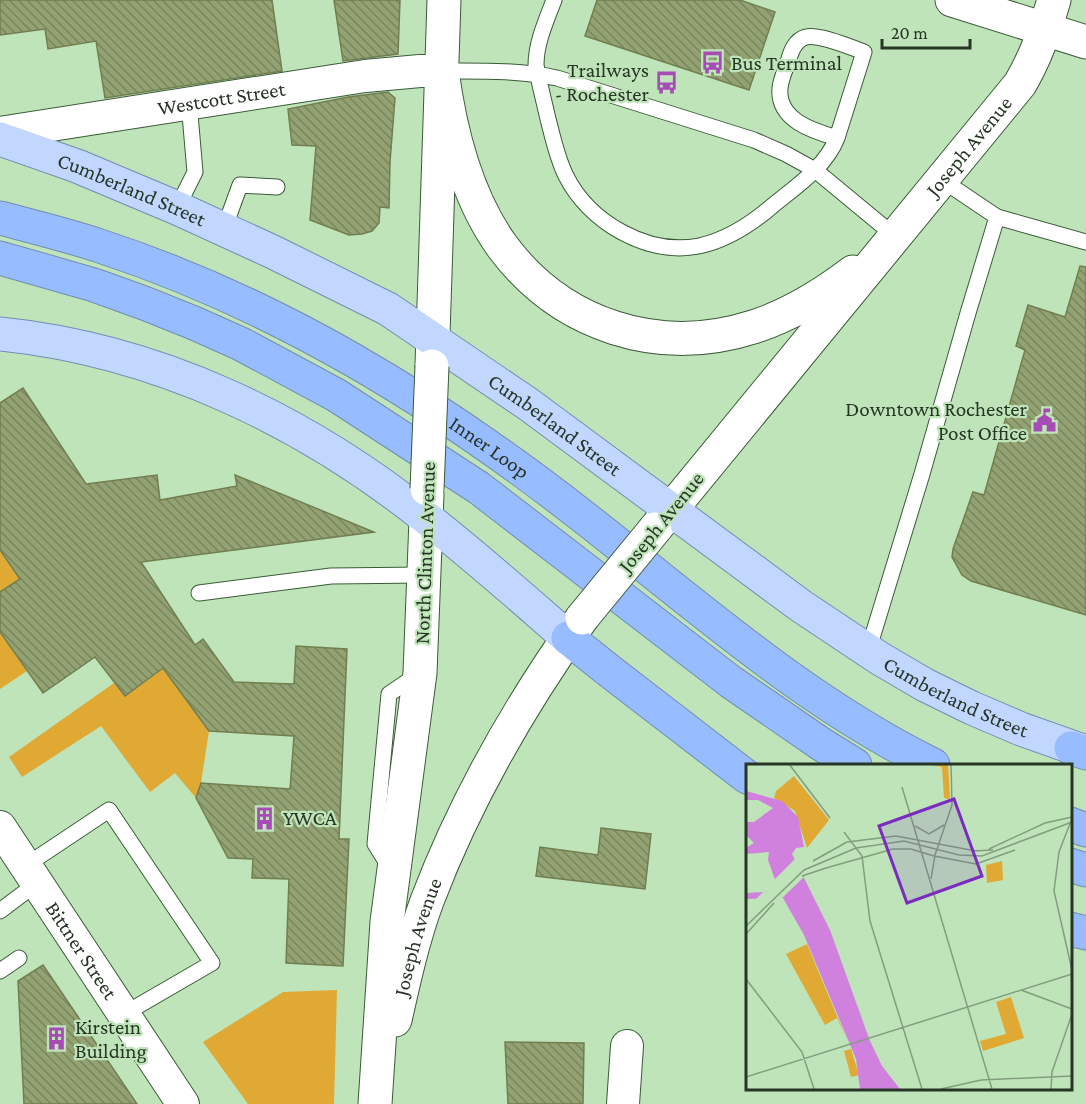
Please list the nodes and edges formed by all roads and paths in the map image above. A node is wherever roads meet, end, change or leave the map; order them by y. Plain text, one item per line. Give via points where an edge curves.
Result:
1 (444, 0) edge
2 (554, 0) edge
3 (952, 0) edge
4 (1050, 15) edge
5 (1086, 42) edge
6 (442, 71) junction
7 (538, 74) junction
8 (189, 103) junction
9 (0, 133) edge
10 (837, 138) junction
11 (0, 139) edge
12 (815, 170) junction
13 (942, 180) junction
14 (277, 187) dead end
15 (177, 207) junction
16 (997, 217) junction
17 (0, 218) edge
18 (224, 229) junction
19 (896, 237) junction
20 (1086, 242) edge
21 (0, 258) edge
22 (0, 334) edge
23 (432, 353) junction
24 (427, 504) junction
25 (663, 520) junction
26 (424, 575) junction
27 (199, 593) dead end
28 (575, 628) junction
29 (868, 651) junction
30 (1081, 751) edge
31 (853, 764) edge
32 (931, 764) edge
33 (746, 776) edge
34 (1071, 824) edge
35 (0, 827) edge
36 (1086, 830) edge
37 (1071, 864) edge
38 (1086, 870) edge
39 (31, 874) junction
40 (0, 911) edge
41 (1071, 929) edge
42 (1086, 933) edge
43 (19, 958) dead end
44 (0, 971) edge
45 (124, 1014) junction
46 (627, 1046) dead end
47 (183, 1104) edge
48 (376, 1104) edge
49 (623, 1104) edge

1 - 6 main road, North Clinton Avenue
2 - 7 lane via 537,49
3 - 4 main road
4 - 5 main road
4 - 13 main road, Joseph Avenue via 1020,84
6 - 7 lane
6 - 8 street, Westcott Street via 383,73
6 - 19 main road via 467,176 501,244 526,274 553,297 606,325 642,335 681,338 754,327 813,298
6 - 23 main road, North Clinton Avenue
7 - 12 lane via 754,140
7 - 12 lane via 556,149 573,188 601,218 636,239 681,248 714,242 760,216
8 - 9 street, Westcott Street
8 - 15 lane via 195,172
10 - 10 lane via 864,52 820,38 804,38 790,54 780,87 781,100 796,122
10 - 12 lane
11 - 15 main road, Cumberland Street
12 - 19 lane
13 - 16 lane
13 - 19 main road, Joseph Avenue
14 - 18 lane via 240,185
15 - 18 main road, Cumberland Street
16 - 20 lane
16 - 29 lane
17 - 32 highway, Inner Loop via 100,246 192,280 349,357 502,457 792,679
18 - 23 main road, Cumberland Street via 388,309
19 - 25 main road, Joseph Avenue
21 - 31 highway, Inner Loop via 94,285 194,323 336,394 479,488 731,682
22 - 24 main road via 127,359 226,394
23 - 24 main road, North Clinton Avenue, bridge
23 - 25 main road, Cumberland Street via 528,404
24 - 26 main road, North Clinton Avenue
24 - 28 main road
25 - 28 main road, Joseph Avenue, bridge
25 - 29 main road, Cumberland Street
26 - 27 lane via 331,576
26 - 48 main road, North Clinton Avenue via 420,673 393,872
28 - 33 highway via 612,673
28 - 48 main road, Joseph Avenue via 518,716 436,878 417,930
29 - 30 main road, Cumberland Street via 972,708
34 - 36 highway
35 - 39 street, Bittner Street
37 - 38 highway
39 - 40 lane
39 - 45 street, Bittner Street
39 - 45 lane via 109,810 212,963
41 - 42 highway
43 - 44 lane
45 - 47 street, Bittner Street
46 - 49 street

